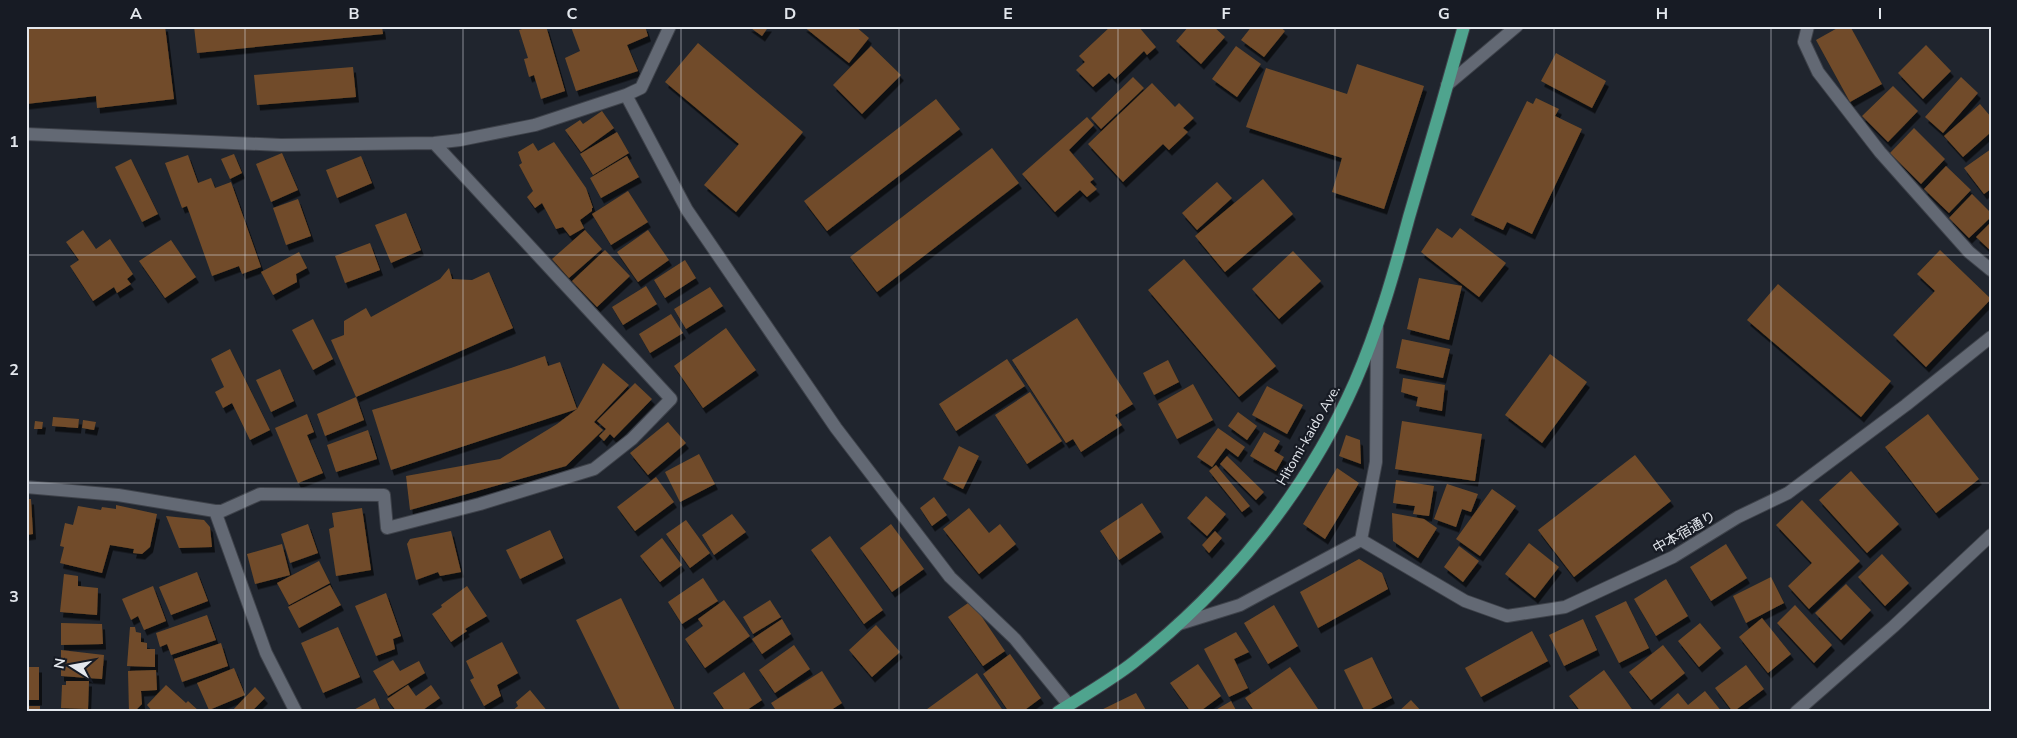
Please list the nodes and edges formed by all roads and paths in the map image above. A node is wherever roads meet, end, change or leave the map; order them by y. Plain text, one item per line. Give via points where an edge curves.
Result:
1 (670, 26) edge
2 (1464, 26) edge
3 (1517, 26) edge
4 (1808, 26) edge
5 (1447, 85) junction
6 (626, 96) junction
7 (26, 134) edge
8 (434, 143) junction
9 (1991, 270) edge
10 (1377, 324) junction
11 (1991, 337) edge
12 (26, 487) edge
13 (215, 511) junction
14 (1991, 535) edge
15 (1361, 540) junction
16 (1179, 624) junction
17 (1064, 708) edge
18 (296, 712) edge
19 (1796, 712) edge

1 - 6 street via 641,88
2 - 5 main road, Hitomi-kaido Ave.
3 - 5 street
4 - 9 street via 1804,42 1818,72 1886,159 1969,252
5 - 10 main road, Hitomi-kaido Ave.
6 - 8 street via 535,125
6 - 17 street via 687,210 836,428 950,577 1015,639
7 - 8 street via 281,146
8 - 13 street via 671,398 632,439 594,469 387,528 384,495 260,494
10 - 15 street via 1376,462
10 - 16 main road, Hitomi-kaido Ave. via 1355,382 1308,470 1266,530 1223,581
11 - 15 street, 中本宿通り via 1788,493 1738,517 1673,557 1565,607 1507,616 1465,601
12 - 13 street via 118,495
13 - 18 street via 266,653
14 - 19 street
15 - 16 street via 1240,605
16 - 17 main road, Hitomi-kaido Ave. via 1132,663

